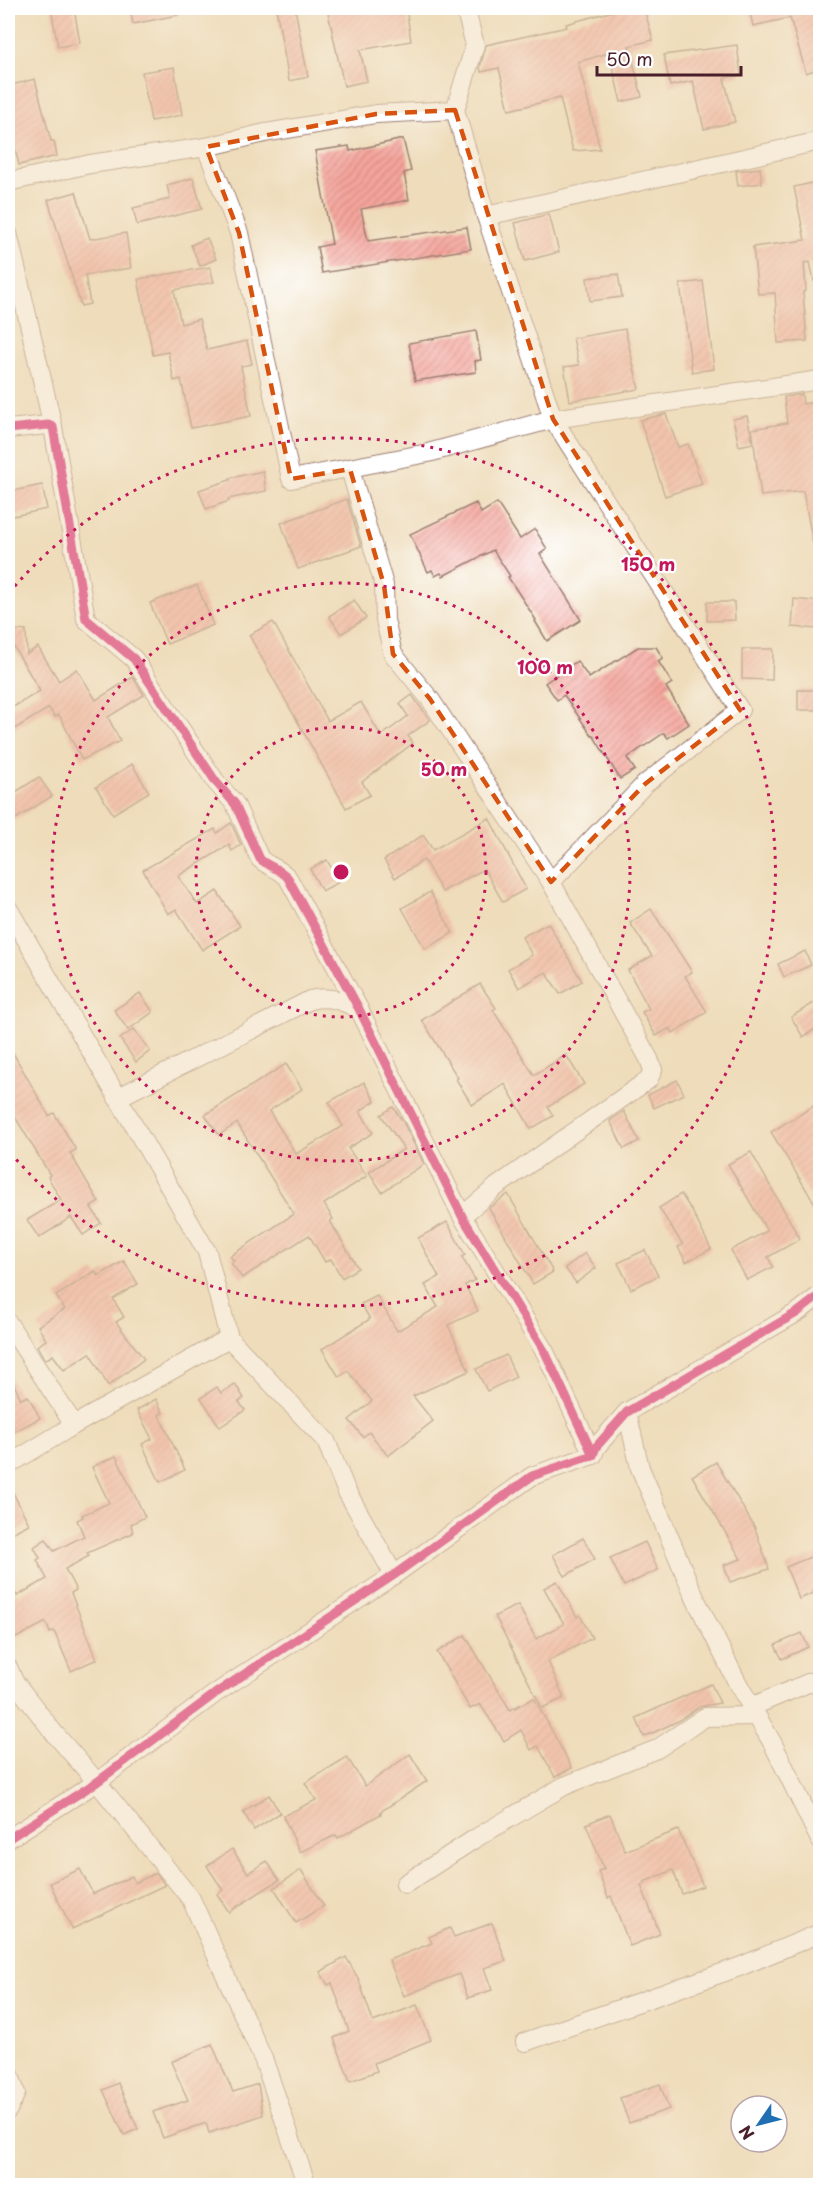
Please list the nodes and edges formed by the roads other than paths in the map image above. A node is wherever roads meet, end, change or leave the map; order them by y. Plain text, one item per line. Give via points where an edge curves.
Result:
1 (465, 8) edge
2 (454, 110) junction
3 (820, 141) edge
4 (206, 147) junction
5 (8, 182) edge
6 (486, 216) junction
7 (8, 233) edge
8 (820, 380) edge
9 (553, 419) junction
10 (53, 426) junction
11 (8, 429) edge
12 (350, 468) junction
13 (552, 882) junction
14 (8, 908) edge
15 (359, 1009) junction
16 (117, 1098) junction
17 (462, 1216) junction
18 (820, 1295) edge
19 (8, 1323) edge
20 (229, 1338) junction
21 (627, 1412) junction
22 (74, 1425) junction
23 (593, 1455) junction
24 (8, 1465) edge
25 (394, 1575) junction
26 (8, 1667) edge
27 (820, 1678) edge
28 (754, 1711) junction
29 (97, 1782) junction
30 (8, 1839) edge
31 (820, 1840) edge
32 (405, 1884) dead end
33 (820, 1933) edge
34 (525, 2043) dead end
35 (8, 2069) edge
36 (8, 2110) edge
37 (307, 2186) edge

1 - 2 street via 475,45
2 - 4 street via 376,114
2 - 6 street
3 - 6 street
4 - 5 street via 90,164
4 - 12 street via 239,233 291,479
6 - 9 street
7 - 10 street
8 - 9 street
9 - 12 street via 428,453
9 - 13 street via 741,710 645,784
10 - 11 street
10 - 15 street via 86,619 134,659 216,782 236,804 260,859 288,878
12 - 13 street via 384,585 385,620 393,654 430,699
13 - 17 street via 652,1070 648,1080 496,1187
14 - 16 street
15 - 16 street via 333,998 310,1000
15 - 17 street
16 - 20 street via 207,1252
17 - 23 street via 545,1352
18 - 21 street via 798,1312
19 - 22 street
20 - 22 street
20 - 25 street via 326,1441 345,1490
21 - 23 street
21 - 28 street via 640,1468 696,1600
22 - 24 street
23 - 25 street via 532,1476
25 - 29 street via 216,1693
26 - 29 street via 41,1716
27 - 28 street
28 - 31 street
28 - 32 street via 705,1717 657,1749 564,1786
29 - 30 street
29 - 37 street via 191,1899 264,2061
33 - 34 street via 739,1967
35 - 36 street via 16,2093

